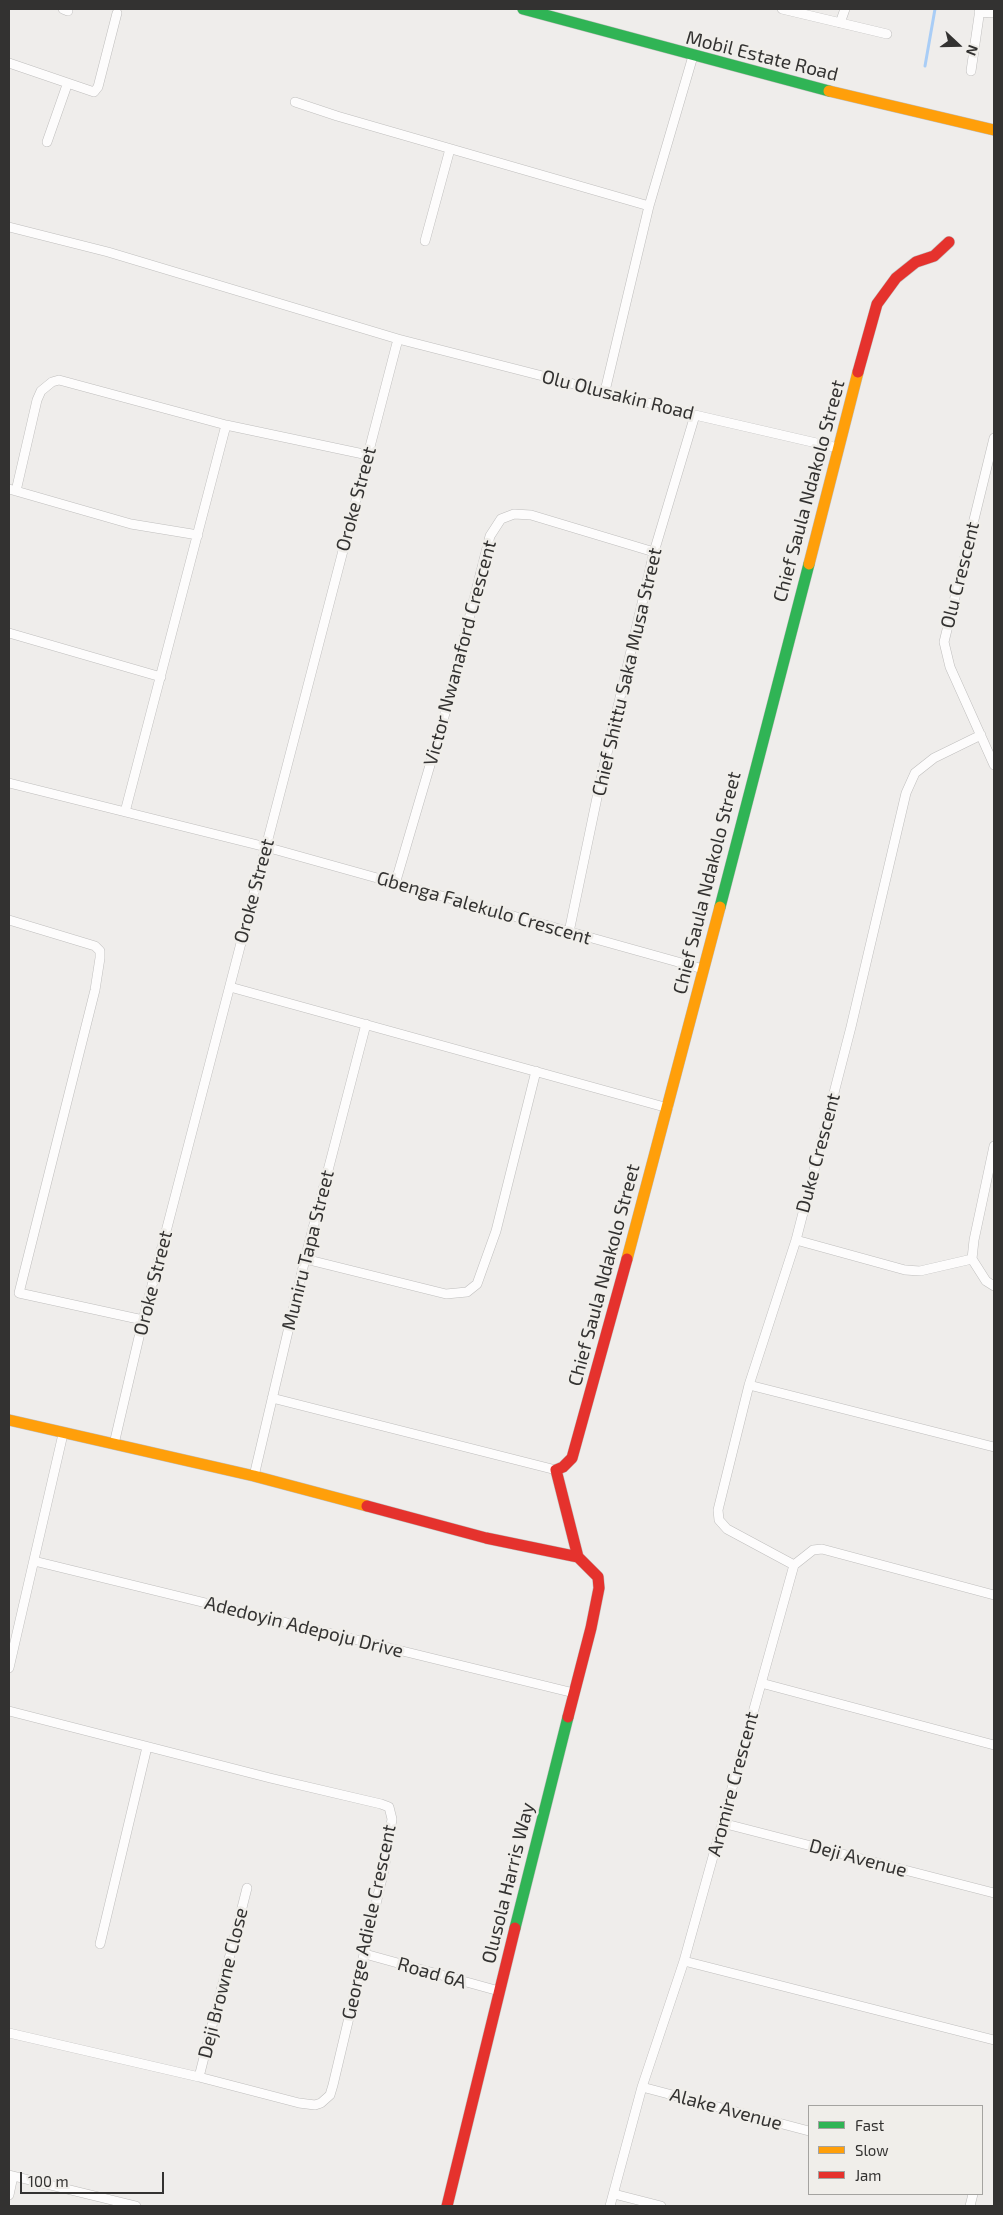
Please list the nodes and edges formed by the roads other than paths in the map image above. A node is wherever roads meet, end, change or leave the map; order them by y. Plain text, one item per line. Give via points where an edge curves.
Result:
1 (523, 9) edge
2 (782, 9) edge
3 (845, 9) edge
4 (979, 10) edge
5 (117, 13) dead end
6 (994, 13) edge
7 (840, 23) junction
8 (887, 34) dead end
9 (693, 56) junction
10 (9, 63) edge
11 (971, 71) dead end
12 (67, 84) junction
13 (294, 102) dead end
14 (994, 130) edge
15 (47, 142) dead end
16 (450, 149) junction
17 (649, 206) junction
18 (9, 226) edge
19 (425, 241) dead end
20 (949, 242) dead end
21 (398, 340) junction
22 (605, 391) junction
23 (695, 415) junction
24 (226, 425) junction
25 (994, 438) edge
26 (838, 448) junction
27 (368, 455) junction
28 (12, 490) edge
29 (198, 535) junction
30 (654, 552) junction
31 (9, 633) edge
32 (161, 677) junction
33 (981, 735) junction
34 (994, 765) edge
35 (9, 784) edge
36 (125, 812) junction
37 (266, 847) junction
38 (396, 884) junction
39 (9, 920) edge
40 (569, 932) junction
41 (703, 969) junction
42 (230, 987) junction
43 (366, 1024) junction
44 (536, 1071) junction
45 (668, 1108) junction
46 (994, 1146) edge
47 (796, 1240) junction
48 (305, 1259) junction
49 (972, 1259) junction
50 (994, 1286) edge
51 (9, 1290) edge
52 (19, 1293) junction
53 (143, 1320) junction
54 (749, 1385) junction
55 (272, 1398) junction
56 (9, 1420) edge
57 (63, 1434) junction
58 (114, 1444) junction
59 (994, 1447) edge
60 (556, 1470) junction
61 (254, 1476) junction
62 (578, 1557) junction
63 (34, 1561) junction
64 (794, 1565) junction
65 (994, 1594) edge
66 (9, 1668) edge
67 (761, 1683) junction
68 (574, 1693) junction
69 (9, 1711) edge
70 (994, 1744) edge
71 (148, 1747) junction
72 (722, 1823) junction
73 (247, 1888) dead end
74 (994, 1893) edge
75 (100, 1944) dead end
76 (365, 1954) junction
77 (684, 1961) junction
78 (499, 1991) junction
79 (9, 2032) edge
80 (994, 2040) edge
81 (199, 2077) junction
82 (642, 2087) junction
83 (808, 2131) edge
84 (11, 2176) edge
85 (614, 2194) junction
86 (9, 2195) edge
87 (136, 2206) edge
88 (447, 2206) edge
89 (610, 2206) edge
90 (661, 2206) edge

1 - 9 street, Mobil Estate Road
2 - 7 street
3 - 7 street
4 - 6 street
4 - 11 street
5 - 12 street via 98,87 94,92
7 - 8 street
9 - 14 street, Mobil Estate Road
9 - 17 street
10 - 12 street
12 - 15 street
13 - 16 street
16 - 17 street
16 - 19 street
17 - 22 street
18 - 21 street, Olu Olusakin Road via 206,280
20 - 26 street, Chief Saula Ndakolo Street via 934,256 916,262 896,278 877,304
21 - 22 street, Olu Olusakin Road
21 - 27 street, Oroke Street
22 - 23 street, Olu Olusakin Road
23 - 26 street, Olu Olusakin Road
23 - 30 street, Chief Shittu Saka Musa Street
24 - 27 street
24 - 28 street via 59,380 52,382 41,391 37,400
24 - 29 street
25 - 33 street, Olu Crescent via 944,642 950,667
26 - 41 street, Chief Saula Ndakolo Street
27 - 37 street, Oroke Street
28 - 29 street via 131,524
29 - 32 street
30 - 38 street, Victor Nwanaford Crescent via 531,515 514,514 501,520 490,536 443,721
30 - 40 street, Chief Shittu Saka Musa Street
31 - 32 street
32 - 36 street
33 - 34 street, Olu Crescent
33 - 47 street, Duke Crescent via 934,758 915,773 906,793 851,1027
35 - 36 street, Gbenga Falekulo Crescent
36 - 37 street, Gbenga Falekulo Crescent
37 - 38 street, Gbenga Falekulo Crescent
37 - 42 street, Oroke Street
38 - 40 street, Gbenga Falekulo Crescent
39 - 52 street via 95,946 100,951 95,990
40 - 41 street, Gbenga Falekulo Crescent
41 - 45 street, Chief Saula Ndakolo Street
42 - 43 street
42 - 53 street, Oroke Street
43 - 44 street
43 - 48 street, Muniru Tapa Street
44 - 45 street
44 - 48 street via 496,1231 477,1284 467,1292 446,1294
45 - 60 street, Chief Saula Ndakolo Street via 572,1458 564,1468
46 - 49 street
47 - 49 street via 905,1270 920,1271
47 - 54 street, Duke Crescent
48 - 55 street, Muniru Tapa Street
49 - 50 street via 986,1281
51 - 52 street
52 - 53 street
53 - 58 street, Oroke Street
54 - 59 street
54 - 64 street, Duke Crescent via 718,1510 719,1520 740,1538
55 - 60 street
55 - 61 street, Muniru Tapa Street
56 - 57 street
57 - 58 street
57 - 63 street
58 - 61 street
60 - 62 street
61 - 62 street via 486,1538
62 - 68 street, Olusola Harris Way via 598,1577 599,1588
63 - 66 street
63 - 68 street, Adedoyin Adepoju Drive
64 - 65 street via 813,1550 822,1549
64 - 67 street, Aromire Crescent
67 - 70 street
67 - 72 street, Aromire Crescent
68 - 78 street, Olusola Harris Way
69 - 71 street, George Adiele Crescent
71 - 75 street
71 - 76 street, George Adiele Crescent via 388,1807 391,1829
72 - 74 street, Deji Avenue
72 - 77 street, Aromire Crescent
73 - 81 street, Deji Browne Close
76 - 78 street, Road 6A
76 - 81 street, George Adiele Crescent via 333,2085 326,2100 315,2105 299,2103
77 - 80 street
77 - 82 street, Aromire Crescent
78 - 88 street, Olusola Harris Way
79 - 81 street, George Adiele Crescent
82 - 83 street, Alake Avenue
82 - 85 street, Aromire Crescent
84 - 86 street
84 - 87 street
85 - 89 street, Aromire Crescent
85 - 90 street

